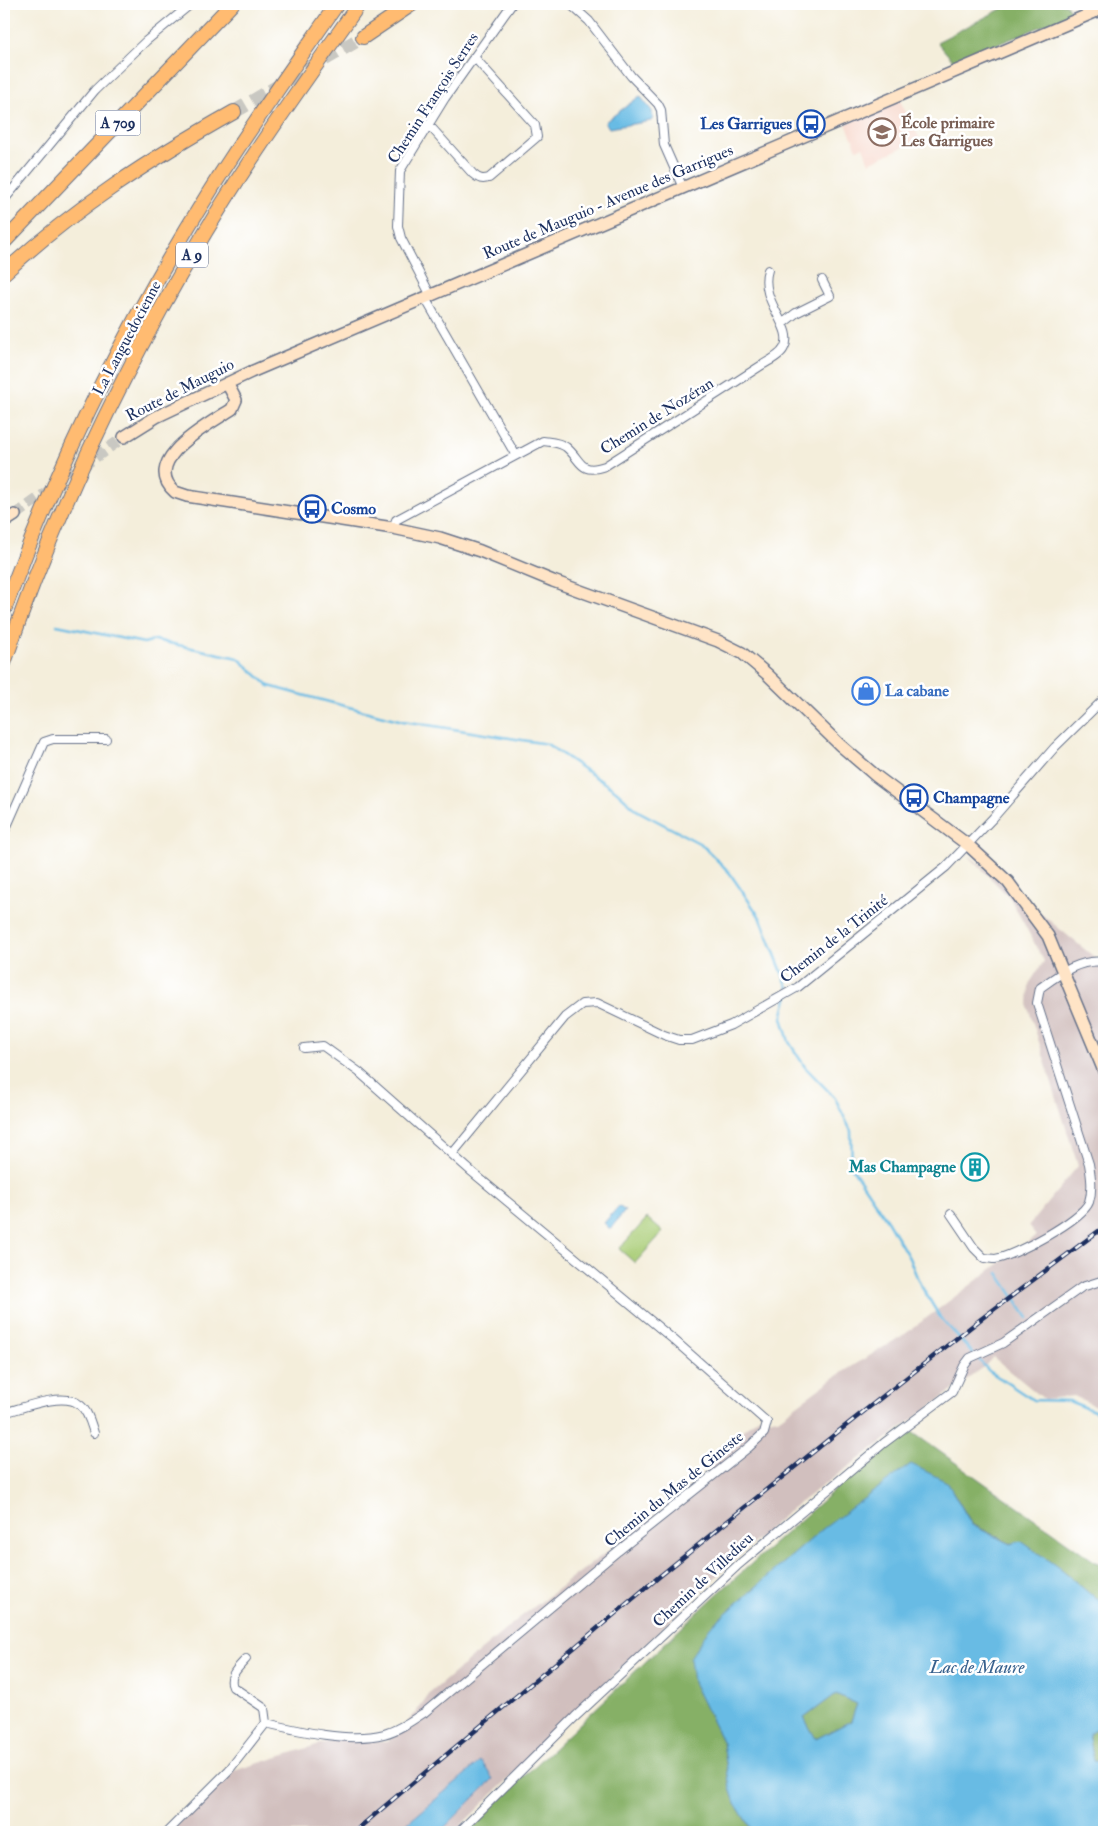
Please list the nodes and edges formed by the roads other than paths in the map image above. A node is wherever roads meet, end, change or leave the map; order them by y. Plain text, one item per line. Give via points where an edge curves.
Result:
1 (191, 4) edge
2 (232, 4) edge
3 (337, 4) edge
4 (359, 4) edge
5 (412, 4) edge
6 (512, 4) edge
7 (570, 4) edge
8 (1104, 8) edge
9 (364, 37) tunnel mouth
10 (474, 57) junction
11 (234, 112) tunnel mouth
12 (429, 125) junction
13 (683, 188) junction
14 (4, 200) edge
15 (4, 242) edge
16 (768, 270) dead end
17 (4, 273) edge
18 (822, 280) dead end
19 (428, 297) junction
20 (782, 324) junction
21 (251, 372) joint
22 (227, 383) junction
23 (124, 437) tunnel mouth
24 (515, 454) junction
25 (15, 515) tunnel mouth
26 (4, 522) edge
27 (393, 528) junction
28 (4, 610) edge
29 (4, 663) edge
30 (1104, 700) edge
31 (106, 739) dead end
32 (4, 833) edge
33 (968, 845) junction
34 (1104, 962) edge
35 (1064, 971) junction
36 (304, 1048) dead end
37 (1104, 1071) edge
38 (453, 1153) junction
39 (951, 1214) dead end
40 (1104, 1280) edge
41 (4, 1413) edge
42 (94, 1433) dead end
43 (246, 1660) dead end
44 (266, 1723) junction
45 (167, 1832) edge
46 (459, 1832) edge

1 - 14 street via 95,90
2 - 15 highway, A 709
3 - 28 highway, La Languedocienne / A 9 via 219,177 142,306 71,448
4 - 29 highway, La Languedocienne / A 9 via 239,178 158,313 62,510
5 - 9 highway
6 - 10 street, Chemin François Serres
7 - 13 street via 589,21 631,76 658,104 664,145
8 - 13 street, Route de Mauguio - Avenue des Garrigues
10 - 12 street, Chemin François Serres
10 - 12 street via 536,125 537,136 484,180 473,174
11 - 17 highway via 114,185
12 - 19 street, Chemin François Serres via 400,171 398,226
13 - 19 street, Route de Mauguio - Avenue des Garrigues
16 - 20 street, Chemin de Nozéran via 765,277 768,297
18 - 20 street via 830,296 796,312
19 - 21 street, Route de Mauguio - Avenue des Garrigues
19 - 24 street, Chemin François Serres
20 - 24 street, Chemin de Nozéran via 787,339 784,350 604,466 594,470 584,468 567,448 557,442 543,441
21 - 22 street, Route de Mauguio
22 - 23 street, Route de Mauguio via 156,417
22 - 27 street via 236,400 232,409 177,447 168,459 166,477 170,488 187,496
24 - 27 street, Chemin de Nozéran via 396,520
25 - 26 street
27 - 33 street via 480,550 553,581 730,646 754,663 840,746
30 - 33 street, Chemin de la Trinité via 1055,748
31 - 32 street via 53,739 44,742
33 - 35 street via 1008,882 1031,910 1048,936
33 - 38 street, Chemin de la Trinité via 946,867 798,987 706,1036 679,1040 597,1003 582,1004 565,1018
34 - 35 street via 1090,962
35 - 37 street
35 - 39 street via 1040,988 1037,1003 1088,1164 1092,1182 1088,1203 1073,1220 996,1259 984,1258
36 - 38 street via 322,1046 333,1053
38 - 44 street, Chemin du Mas de Gineste via 767,1422 764,1433 425,1712 400,1727 384,1734 358,1737
40 - 46 street, Chemin de Villedieu via 1082,1286 1004,1343 974,1356 964,1366 952,1392 797,1513 737,1566 575,1717
41 - 42 street via 63,1399 79,1404 86,1412
43 - 44 street via 230,1682 264,1708
44 - 45 street via 229,1770

